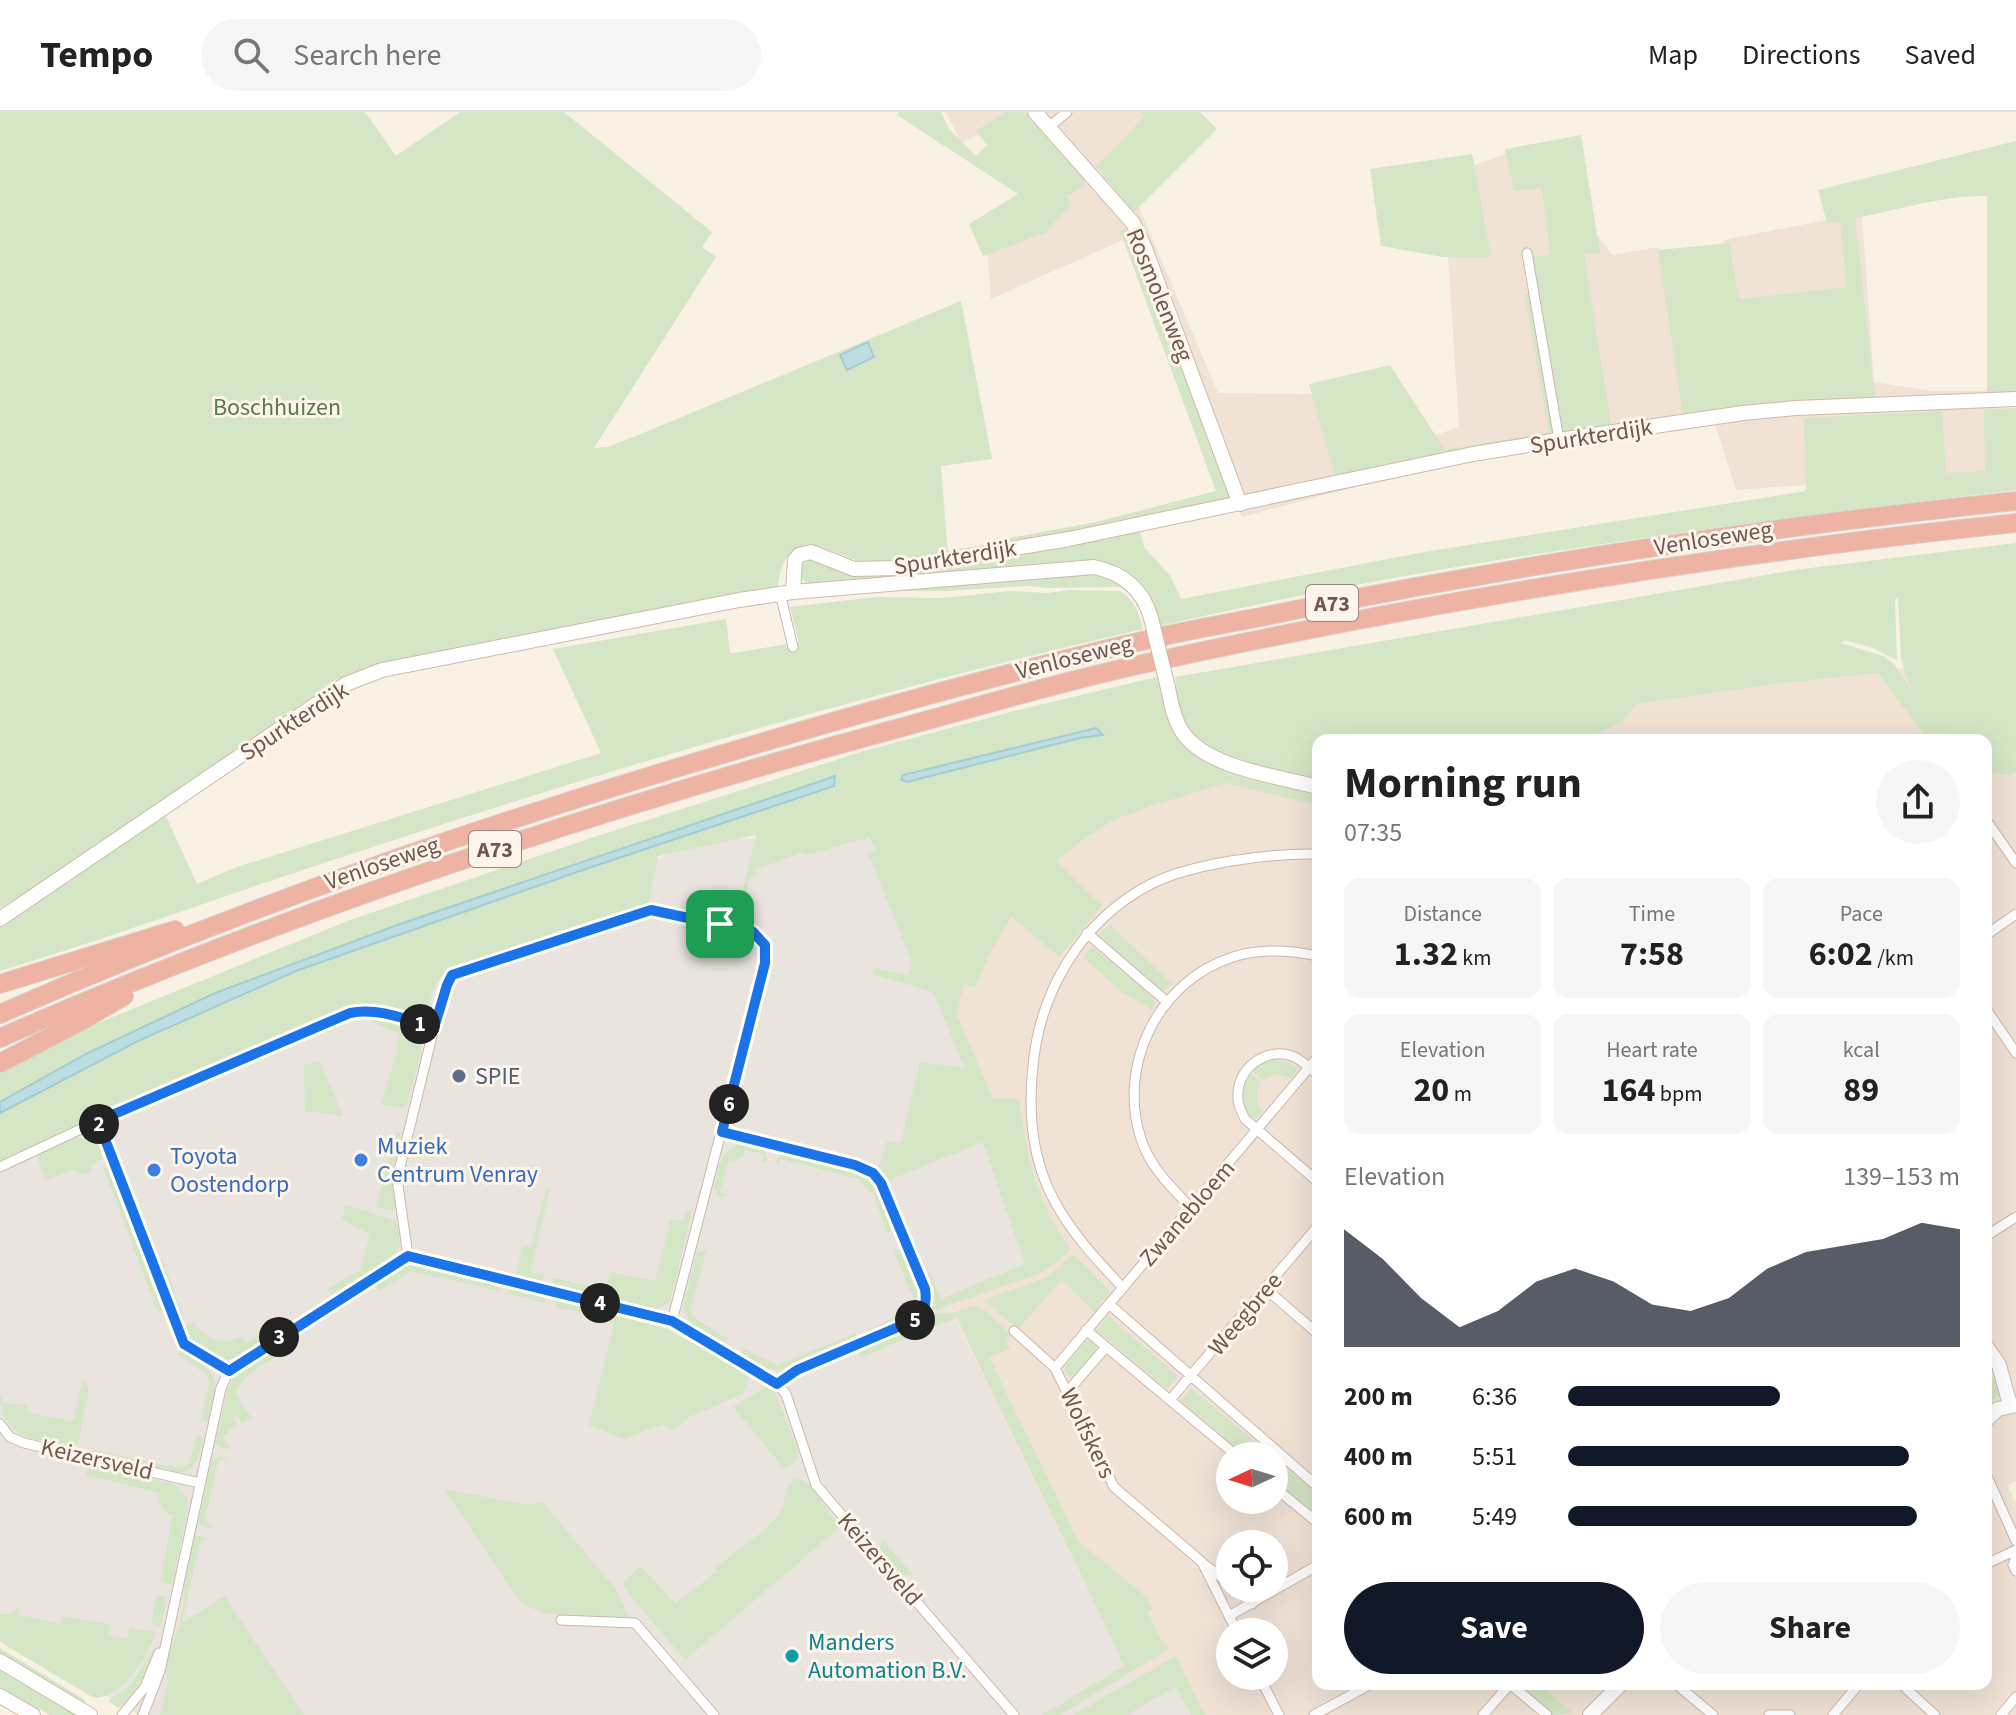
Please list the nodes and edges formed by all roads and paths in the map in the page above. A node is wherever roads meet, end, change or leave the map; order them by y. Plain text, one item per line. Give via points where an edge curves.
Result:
1 (1035, 112) edge
2 (1067, 112) edge
3 (1049, 127) junction
4 (1527, 253) dead end
5 (2016, 399) edge
6 (1559, 440) junction
7 (2016, 501) edge
8 (1240, 504) junction
9 (2016, 523) edge
10 (787, 592) junction
11 (793, 647) dead end
12 (1312, 785) edge
13 (1992, 829) edge
14 (1312, 854) edge
15 (2016, 863) edge
16 (274, 903) junction
17 (2016, 914) edge
18 (0, 919) edge
19 (1992, 931) edge
20 (1087, 933) junction
21 (1312, 955) edge
22 (175, 965) junction
23 (0, 984) edge
24 (1166, 1001) junction
25 (0, 1014) edge
26 (1992, 1018) edge
27 (434, 1028) junction
28 (0, 1038) edge
29 (2016, 1053) edge
30 (0, 1063) edge
31 (1312, 1064) edge
32 (1309, 1067) junction
33 (1312, 1070) edge
34 (98, 1121) junction
35 (1258, 1131) junction
36 (722, 1132) junction
37 (0, 1167) edge
38 (1312, 1177) edge
39 (1191, 1208) junction
40 (2016, 1217) edge
41 (1992, 1232) edge
42 (1312, 1233) edge
43 (408, 1256) junction
44 (1123, 1288) junction
45 (1266, 1289) junction
46 (1109, 1304) junction
47 (672, 1321) junction
48 (1312, 1329) edge
49 (1086, 1330) junction
50 (1014, 1331) dead end
51 (1106, 1347) junction
52 (1992, 1355) edge
53 (1055, 1368) junction
54 (229, 1371) junction
55 (1192, 1376) junction
56 (777, 1384) junction
57 (1068, 1391) junction
58 (1170, 1400) junction
59 (2014, 1402) edge
60 (1992, 1414) edge
61 (0, 1424) edge
62 (1220, 1442) edge
63 (1312, 1482) edge
64 (200, 1483) junction
65 (1992, 1487) edge
66 (1288, 1498) edge
67 (1312, 1518) edge
68 (2016, 1541) edge
69 (2016, 1550) edge
70 (2016, 1557) edge
71 (1992, 1561) edge
72 (1202, 1562) junction
73 (1312, 1569) edge
74 (2016, 1571) edge
75 (1216, 1573) edge
76 (1252, 1604) joint
77 (1229, 1616) joint
78 (561, 1620) dead end
79 (166, 1635) junction
80 (0, 1661) edge
81 (1266, 1690) edge
82 (1360, 1690) edge
83 (1505, 1690) edge
84 (1517, 1690) edge
85 (1615, 1690) edge
86 (1616, 1690) edge
87 (1683, 1690) edge
88 (1854, 1690) edge
89 (1908, 1690) edge
90 (0, 1696) edge
91 (2016, 1697) edge
92 (33, 1715) edge
93 (90, 1715) edge
94 (122, 1715) edge
95 (143, 1715) edge
96 (714, 1715) edge
97 (1014, 1715) edge
98 (1279, 1715) edge
99 (1314, 1715) edge
100 (1483, 1715) edge
101 (1547, 1715) edge
102 (1590, 1715) edge
103 (1598, 1715) edge
104 (1713, 1715) edge
105 (1769, 1715) edge
106 (1790, 1715) edge
107 (1833, 1715) edge
108 (1935, 1715) edge
109 (2001, 1715) edge

1 - 3 street, Rosmolenweg
2 - 3 street
3 - 8 street, Rosmolenweg via 1133,223
4 - 6 street
5 - 6 street, Spurkterdijk via 1743,413
6 - 8 street, Spurkterdijk
7 - 16 highway, Venloseweg / A73 via 1537,565 1148,640 812,727 470,833
8 - 10 street, Spurkterdijk via 896,568 854,569 804,553 795,560
9 - 22 highway, Venloseweg / A73 via 1784,551 1529,591 1151,662 671,792 374,890
10 - 11 street
10 - 12 street, bridge via 1094,567 1113,572 1146,604 1179,726 1188,740 1219,761
10 - 18 street, Spurkterdijk via 382,670 346,684
13 - 15 street
14 - 20 street via 1229,862 1152,883
16 - 23 highway, A73
16 - 25 highway, A73
17 - 19 street
20 - 24 street
20 - 44 street via 1051,989 1045,1008 1035,1045 1031,1121 1040,1168 1054,1201 1082,1244
21 - 24 street via 1270,950 1234,956 1202,971
22 - 28 highway, A73
22 - 30 highway, A73
24 - 39 street via 1139,1053 1136,1108 1141,1139 1156,1171
26 - 29 street
27 - 34 street via 379,1011 350,1013
27 - 36 street via 452,975 636,914 651,910 753,932 765,945 765,963
27 - 43 street via 397,1179
31 - 32 street, Zwanebloem
32 - 33 street
32 - 35 street, Zwanebloem
32 - 35 street via 1278,1053 1246,1069 1237,1093 1239,1105
34 - 37 street
34 - 54 street via 184,1344
35 - 38 street
35 - 39 street, Zwanebloem
36 - 47 street
36 - 56 street via 873,1173 925,1289 927,1300 917,1319 797,1370
39 - 44 street, Zwanebloem
40 - 41 street
42 - 45 street, Weegbree
43 - 47 street
43 - 54 street
44 - 46 street, Zwanebloem
45 - 48 street
45 - 55 street, Weegbree
46 - 49 street, Zwanebloem
46 - 55 street
47 - 56 street
49 - 51 street
49 - 53 street, Zwanebloem
50 - 53 street, Wolfskers
51 - 57 street
51 - 58 street
52 - 59 street
53 - 57 street, Wolfskers
54 - 64 street
55 - 58 street, Weegbree
55 - 63 street
56 - 97 street, Keizersveld via 786,1394 816,1485
57 - 72 street, Wolfskers via 1114,1487
58 - 62 street
59 - 60 street
61 - 64 street, Keizersveld via 24,1443
64 - 79 street
65 - 68 street
66 - 67 street
69 - 71 street
70 - 74 street
72 - 75 street, Wolfskers
72 - 77 street, Wolfskers
73 - 76 street
76 - 77 street
78 - 96 street via 635,1623
79 - 94 street via 145,1687
79 - 95 street via 156,1687
80 - 93 street
81 - 98 street
82 - 99 street
83 - 100 street
84 - 101 street
85 - 102 street
86 - 103 street
87 - 104 street
88 - 107 street
89 - 108 street
90 - 92 street
91 - 109 street
105 - 106 street

